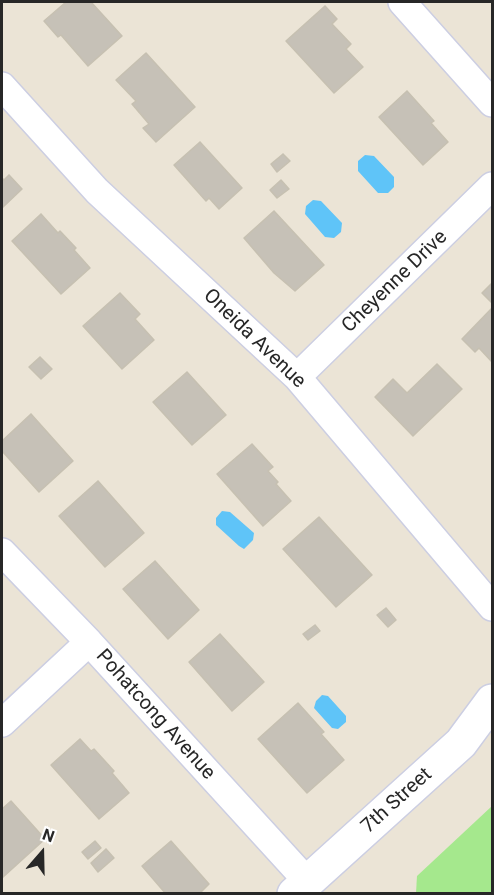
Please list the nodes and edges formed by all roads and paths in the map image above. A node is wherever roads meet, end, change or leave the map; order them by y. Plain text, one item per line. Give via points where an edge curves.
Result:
1 (402, 2) edge
2 (2, 86) edge
3 (492, 103) edge
4 (492, 186) edge
5 (297, 377) junction
6 (2, 552) edge
7 (492, 607) edge
8 (88, 642) junction
9 (492, 701) edge
10 (2, 723) edge
11 (300, 887) edge

1 - 3 street
2 - 5 street, Oneida Avenue via 96,191
4 - 5 street, Cheyenne Drive
5 - 7 street, Oneida Avenue
6 - 8 street, Pohatcong Avenue
8 - 10 street
8 - 11 street, Pohatcong Avenue
9 - 11 street, 7th Street via 461,743

